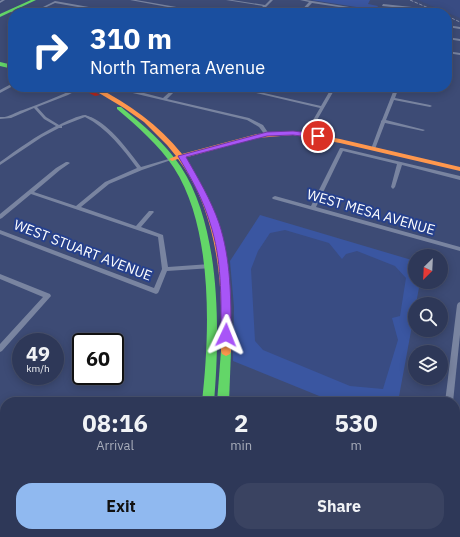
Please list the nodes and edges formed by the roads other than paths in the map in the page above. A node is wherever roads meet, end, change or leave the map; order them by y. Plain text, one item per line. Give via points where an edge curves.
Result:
1 (4, 0) edge
2 (34, 0) edge
3 (131, 0) edge
4 (227, 0) edge
5 (272, 0) edge
6 (301, 0) edge
7 (386, 0) edge
8 (144, 1) edge
9 (0, 2) edge
10 (311, 2) junction
11 (25, 3) edge
12 (383, 5) junction
13 (266, 6) junction
14 (176, 7) joint
15 (14, 8) edge
16 (16, 8) edge
17 (17, 8) edge
18 (42, 8) edge
19 (89, 8) edge
20 (182, 8) edge
21 (264, 8) edge
22 (305, 8) edge
23 (352, 8) edge
24 (381, 8) edge
25 (412, 8) dead end
26 (71, 92) edge
27 (91, 92) edge
28 (102, 92) edge
29 (137, 92) edge
30 (172, 92) edge
31 (254, 92) edge
32 (331, 92) edge
33 (395, 92) edge
34 (164, 99) junction
35 (392, 99) junction
36 (430, 106) dead end
37 (35, 107) junction
38 (322, 107) junction
39 (0, 118) edge
40 (384, 121) junction
41 (60, 127) junction
42 (423, 130) dead end
43 (267, 134) junction
44 (307, 134) junction
45 (373, 149) junction
46 (182, 156) junction
47 (172, 159) junction
48 (2, 162) edge
49 (68, 163) dead end
50 (400, 163) junction
51 (434, 168) junction
52 (140, 169) junction
53 (460, 169) edge
54 (460, 178) edge
55 (393, 187) dead end
56 (30, 192) junction
57 (275, 198) dead end
58 (78, 207) junction
59 (313, 208) junction
60 (151, 212) dead end
61 (0, 217) edge
62 (138, 227) junction
63 (0, 232) edge
64 (460, 249) edge
65 (210, 266) junction
66 (165, 269) junction
67 (0, 276) edge
68 (460, 305) edge
69 (0, 348) edge
70 (457, 362) edge
71 (209, 397) edge
72 (223, 397) edge
73 (450, 397) edge

1 - 9 street
2 - 17 main road
3 - 8 street
4 - 13 street
5 - 13 street
6 - 10 street
7 - 12 street
8 - 14 street
10 - 22 street
10 - 23 street
11 - 15 main road
11 - 16 main road
12 - 24 street
12 - 25 street
13 - 21 street
14 - 20 street
18 - 19 street via 55,2
26 - 37 street
27 - 47 main road via 135,120 152,134
28 - 46 main road via 140,115
29 - 34 street
30 - 34 street
31 - 38 street
32 - 38 street
33 - 35 street
34 - 43 street via 248,119 261,126
35 - 36 street
35 - 40 street
37 - 39 street via 6,119
37 - 41 street via 45,118
38 - 44 street
40 - 42 street
40 - 45 street
41 - 48 street
41 - 52 street via 85,116 116,140
43 - 44 main road
43 - 46 main road
44 - 45 main road
45 - 51 main road
46 - 47 main road
46 - 72 main road via 207,201 215,223 223,262 227,322
47 - 52 street
47 - 65 main road via 196,205 206,239
49 - 56 street
50 - 51 street
50 - 55 street
50 - 59 street via 342,149
51 - 53 main road
51 - 54 street
52 - 58 street via 107,183
56 - 58 street
56 - 61 street
57 - 59 street, WEST MESA AVENUE
58 - 62 street
59 - 64 street, WEST MESA AVENUE
60 - 62 street
62 - 66 street via 161,236
63 - 66 street, WEST STUART AVENUE via 156,291
65 - 66 street
65 - 71 main road via 212,292
67 - 69 street via 48,296
68 - 70 street
70 - 73 street

